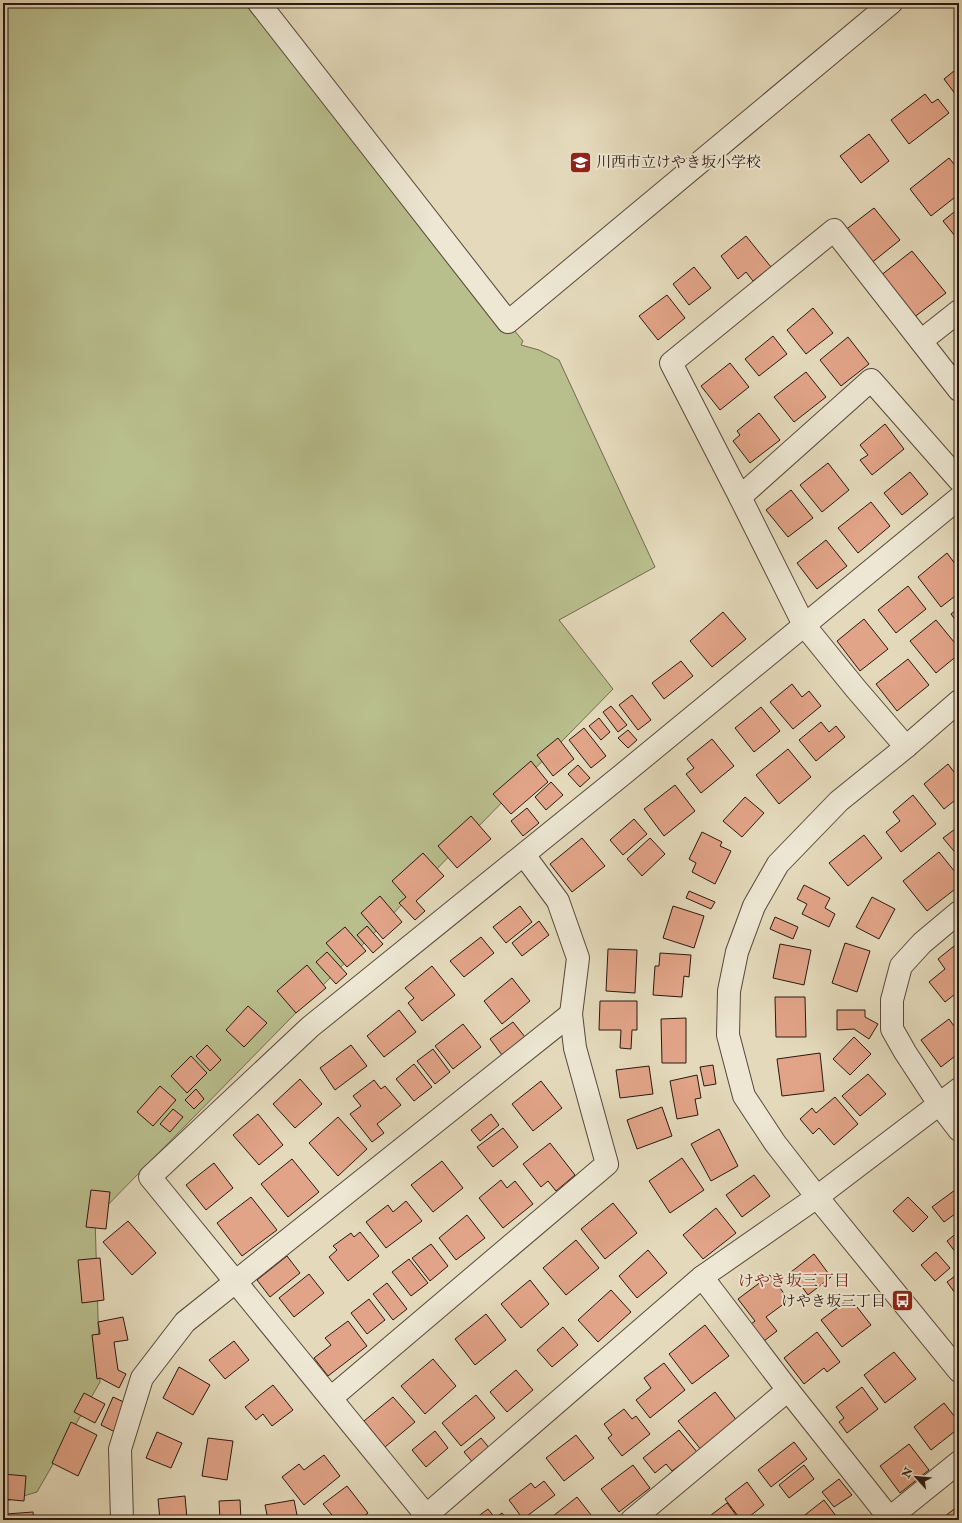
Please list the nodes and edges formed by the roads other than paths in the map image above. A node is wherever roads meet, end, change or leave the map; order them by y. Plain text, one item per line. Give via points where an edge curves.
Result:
1 (259, 3) edge
2 (891, 3) edge
3 (959, 312) edge
4 (921, 341) junction
5 (959, 390) edge
6 (959, 480) edge
7 (740, 497) junction
8 (959, 498) edge
9 (804, 625) junction
10 (959, 701) edge
11 (906, 747) junction
12 (524, 854) junction
13 (959, 912) edge
14 (571, 1014) junction
15 (959, 1088) edge
16 (939, 1104) junction
17 (959, 1130) edge
18 (817, 1197) junction
19 (702, 1278) junction
20 (236, 1281) junction
21 (959, 1371) edge
22 (788, 1390) junction
23 (331, 1398) junction
24 (959, 1462) edge
25 (426, 1518) edge
26 (889, 1519) edge
27 (122, 1520) edge
28 (632, 1520) edge

1 - 2 street via 508,322
3 - 4 street
4 - 5 street
4 - 7 street via 834,230 671,363
6 - 7 street via 871,380
7 - 9 street
8 - 9 street
9 - 11 street
9 - 12 street
10 - 11 street
11 - 18 street via 839,801 778,864 754,906 737,952 729,991 728,1035 744,1096 775,1143
12 - 14 street via 558,901 578,958
12 - 20 street via 310,1027 150,1177
13 - 16 street via 922,942 901,966 892,1000 892,1029
14 - 20 street
14 - 23 street via 575,1048 607,1164
15 - 16 street
16 - 17 street
16 - 18 street
18 - 19 street
18 - 21 street
19 - 22 street
19 - 25 street
20 - 23 street
20 - 27 street via 185,1322 142,1378 120,1449
22 - 26 street
22 - 28 street
23 - 25 street
24 - 26 street

